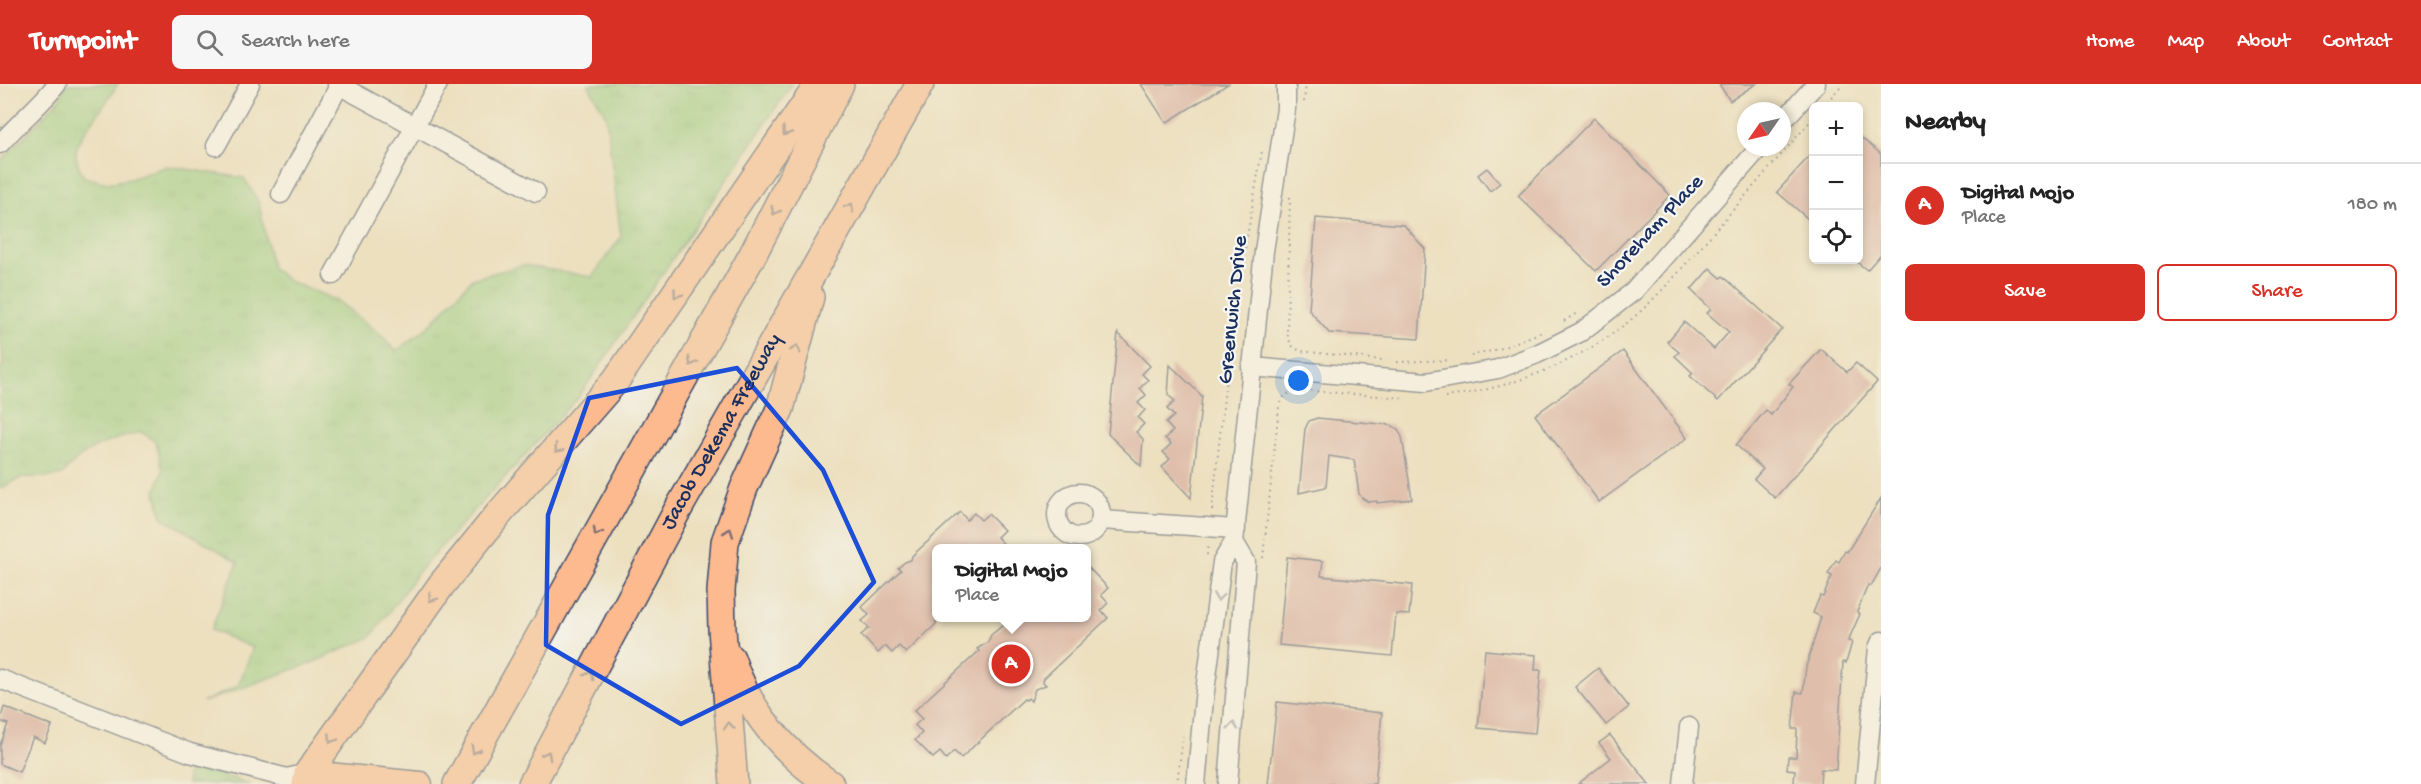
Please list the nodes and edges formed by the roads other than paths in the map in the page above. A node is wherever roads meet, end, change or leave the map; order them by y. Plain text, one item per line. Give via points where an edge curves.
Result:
1 (57, 84) edge
2 (249, 84) edge
3 (339, 84) edge
4 (438, 84) edge
5 (819, 84) edge
6 (840, 84) edge
7 (920, 84) edge
8 (1286, 84) edge
9 (1816, 84) edge
10 (1791, 112) edge
11 (415, 127) junction
12 (0, 144) edge
13 (216, 146) dead end
14 (1752, 156) edge
15 (536, 192) dead end
16 (281, 194) dead end
17 (821, 258) junction
18 (333, 274) dead end
19 (1251, 367) junction
20 (1101, 520) dead end
21 (1235, 536) junction
22 (722, 629) junction
23 (1881, 641) edge
24 (0, 679) edge
25 (1689, 727) dead end
26 (1874, 764) edge
27 (307, 779) edge
28 (420, 784) edge
29 (457, 784) edge
30 (532, 784) edge
31 (734, 784) edge
32 (830, 784) edge
33 (1196, 784) edge
34 (1227, 784) edge
35 (1683, 784) edge
36 (1865, 784) edge

1 - 12 street
2 - 13 street
3 - 11 street
3 - 16 street
4 - 11 street
5 -> 27 highway via 616,380 442,584
6 -> 29 highway via 752,256
17 -> 7 highway, Jacob Dekema Freeway
8 - 19 street, Greenwich Drive via 1286,109
9 - 10 street
11 - 15 street
11 - 18 street
14 - 19 street, Shoreham Place via 1634,291 1581,332 1537,354 1498,369 1426,382
22 -> 17 highway via 725,542 744,488 780,409
30 -> 17 highway, Jacob Dekema Freeway via 676,513
19 - 21 street, Greenwich Drive
20 - 21 street via 1210,527
21 -> 33 street, Greenwich Drive via 1222,562
34 -> 21 street, Greenwich Drive via 1246,562
31 -> 22 highway
22 - 32 highway via 736,673 753,706 777,740
23 - 26 street
24 - 27 street via 190,753 287,778
25 - 35 street
26 - 36 street
27 - 28 main road

